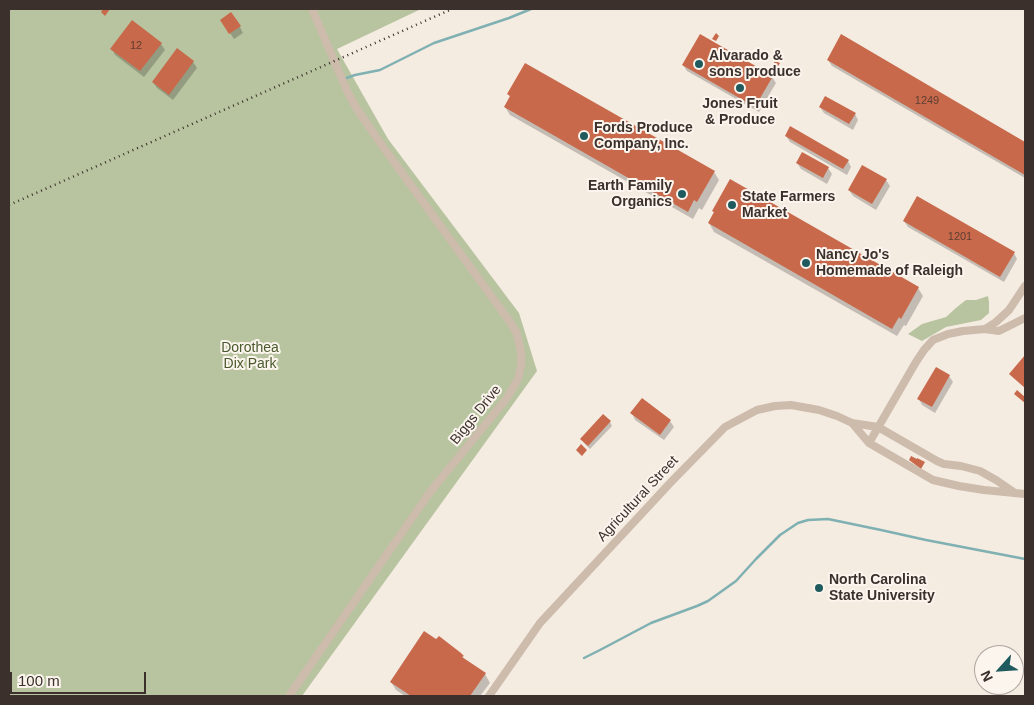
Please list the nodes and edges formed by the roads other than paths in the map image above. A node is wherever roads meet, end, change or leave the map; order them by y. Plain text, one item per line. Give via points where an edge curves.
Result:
1 (312, 9) edge
2 (1025, 286) edge
3 (1025, 318) edge
4 (985, 329) junction
5 (852, 423) junction
6 (878, 427) junction
7 (869, 444) junction
8 (1015, 493) junction
9 (1025, 494) edge
10 (289, 696) edge
11 (489, 696) edge

1 - 10 street, Biggs Drive via 357,109 510,322 519,342 521,365 518,379 506,398 430,492
2 - 4 street via 1009,310
3 - 4 street via 998,331
4 - 6 street via 948,334 933,340
5 - 6 street, Agricultural Street
5 - 7 street, Agricultural Street
5 - 11 street, Agricultural Street via 819,410 791,405 757,410 725,426 545,618
6 - 7 street
6 - 8 street, Agricultural Street via 936,461 980,471
7 - 8 street, Agricultural Street via 933,480
8 - 9 street, Agricultural Street

